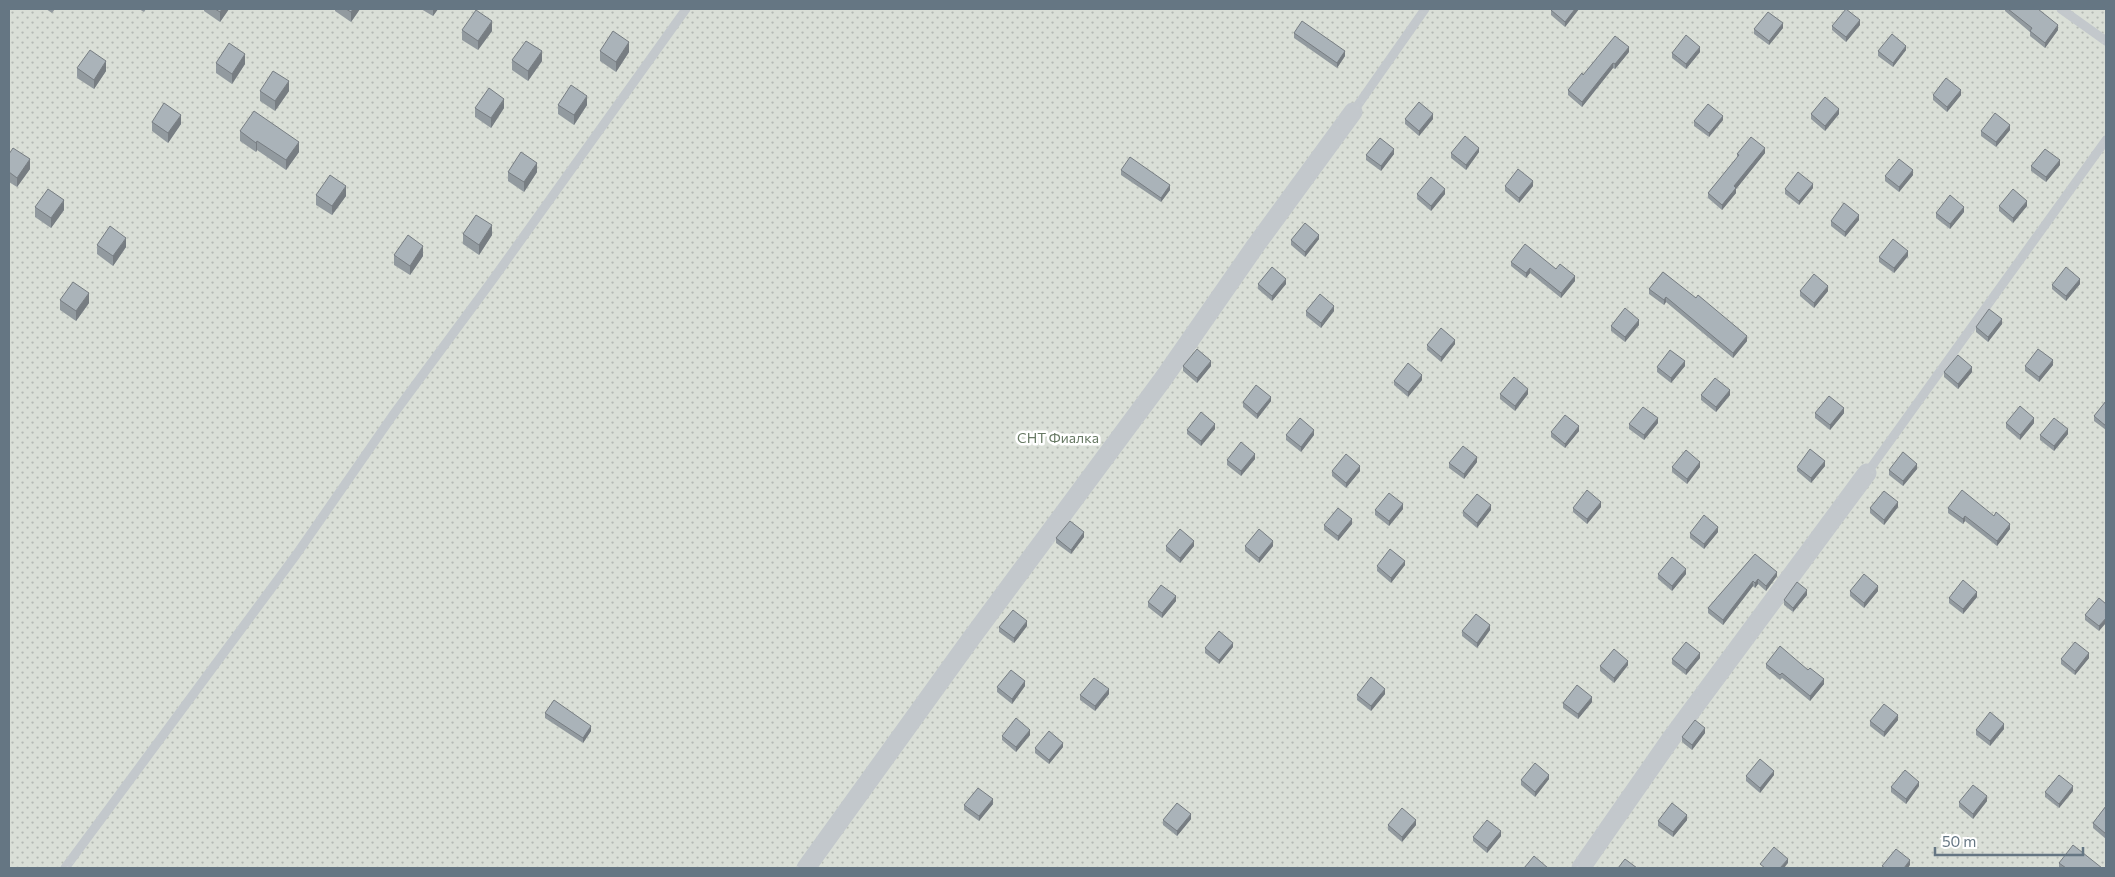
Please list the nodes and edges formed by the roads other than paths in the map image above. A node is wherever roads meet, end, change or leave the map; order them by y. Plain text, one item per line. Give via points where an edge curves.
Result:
1 (686, 9) edge
2 (1425, 9) edge
3 (2061, 9) edge
4 (2106, 40) edge
5 (1353, 112) joint
6 (2106, 140) edge
7 (1867, 473) joint
8 (65, 868) edge
9 (806, 868) edge
10 (1581, 868) edge

1 - 8 lane via 392,415 296,555
2 - 5 lane
3 - 4 lane
5 - 9 street via 1163,379
6 - 7 lane
7 - 10 street via 1670,740

